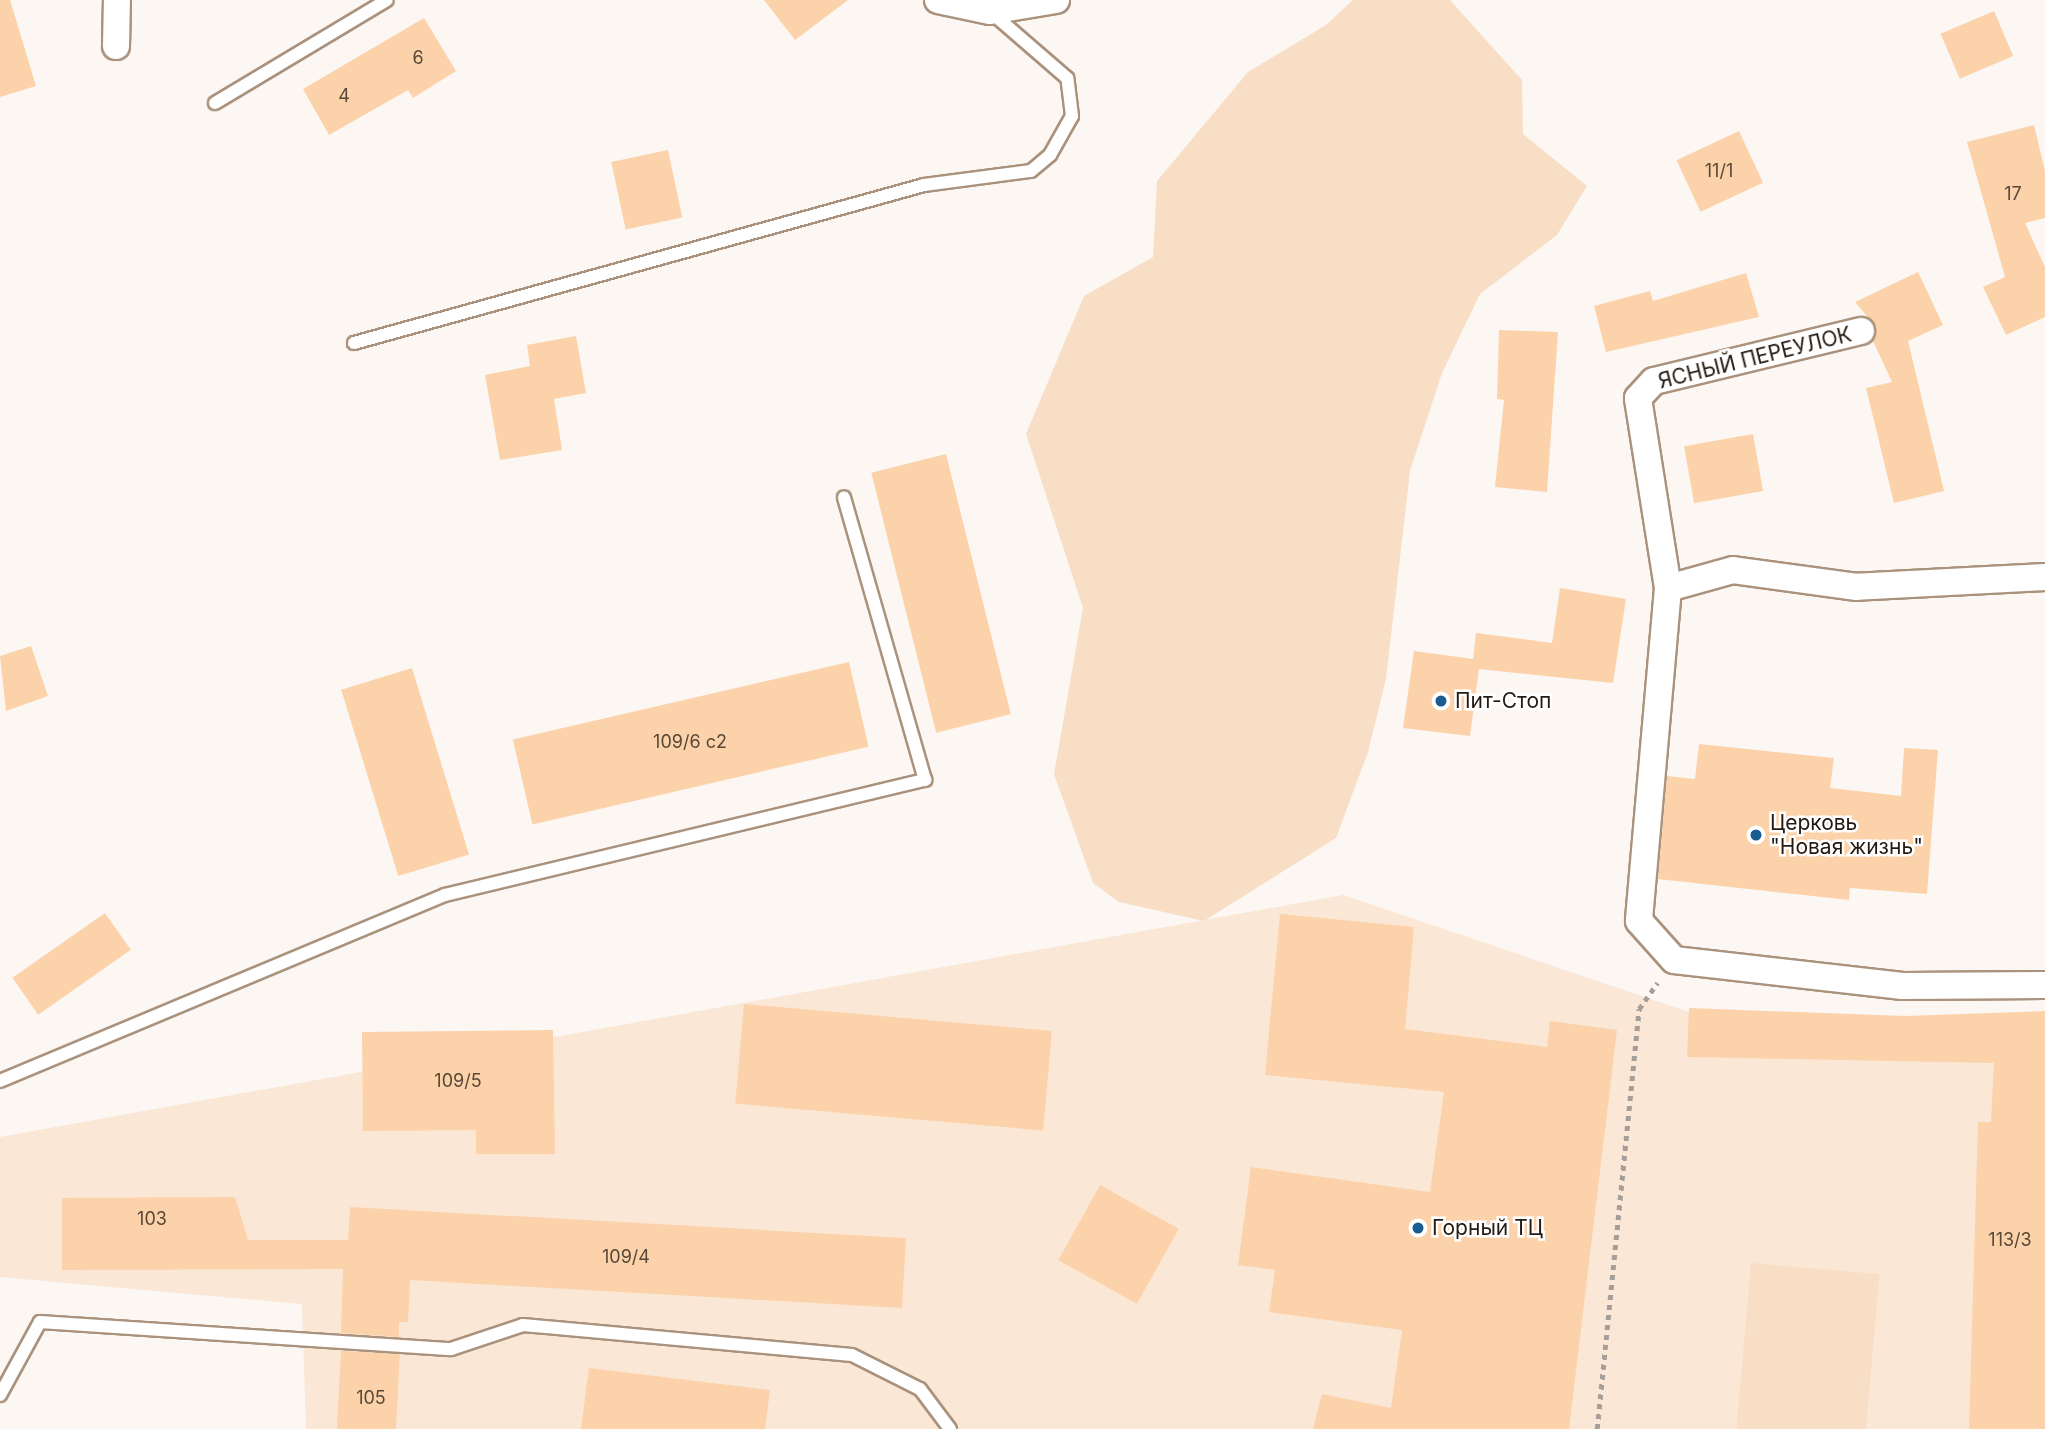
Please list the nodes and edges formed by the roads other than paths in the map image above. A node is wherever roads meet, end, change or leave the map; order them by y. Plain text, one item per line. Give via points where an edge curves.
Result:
1 (117, 0) edge
2 (387, 0) edge
3 (938, 0) edge
4 (1055, 0) edge
5 (990, 11) junction
6 (116, 46) dead end
7 (215, 103) dead end
8 (1861, 331) dead end
9 (354, 343) dead end
10 (844, 497) dead end
11 (2045, 577) edge
12 (1668, 588) junction
13 (2045, 985) edge
14 (0, 1081) edge
15 (0, 1395) edge
16 (950, 1429) edge

1 - 6 street
2 - 7 lane
3 - 5 street
4 - 5 street
5 - 9 lane via 1067,78 1072,116 1050,155 1031,171 924,185
8 - 12 street, ЯСНЫЙ ПЕРЕУЛОК via 1654,381 1637,398
10 - 14 lane via 925,780 445,895
11 - 12 street via 1857,587 1733,570
12 - 13 street via 1639,921 1674,960 1903,986
15 - 16 lane via 40,1322 451,1349 523,1325 852,1355 920,1389

